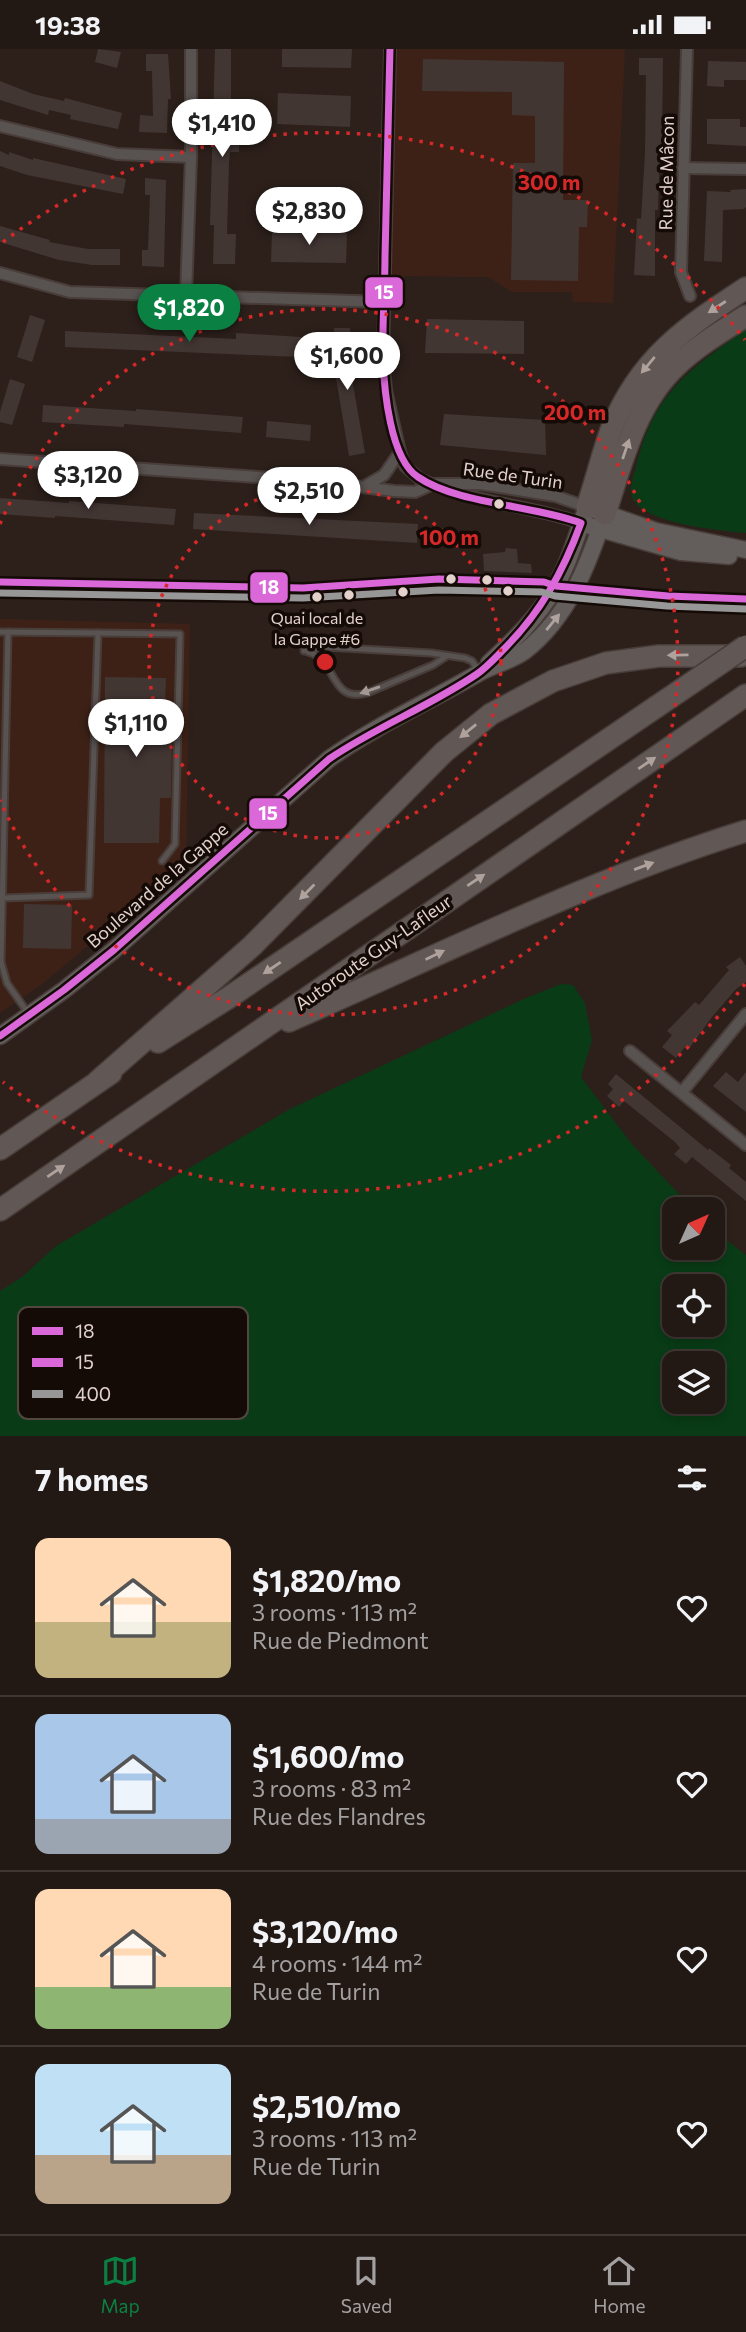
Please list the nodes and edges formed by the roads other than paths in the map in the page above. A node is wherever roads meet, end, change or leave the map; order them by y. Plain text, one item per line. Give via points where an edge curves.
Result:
1 (191, 49) edge
2 (390, 49) edge
3 (687, 49) edge
4 (0, 126) edge
5 (191, 157) junction
6 (683, 168) junction
7 (746, 169) edge
8 (1, 276) edge
9 (746, 288) edge
10 (186, 296) junction
11 (690, 296) dead end
12 (384, 302) junction
13 (746, 316) edge
14 (400, 452) junction
15 (0, 459) edge
16 (433, 484) junction
17 (365, 486) junction
18 (593, 518) junction
19 (746, 550) edge
20 (746, 557) edge
21 (0, 582) edge
22 (556, 586) junction
23 (577, 587) junction
24 (746, 599) edge
25 (0, 632) edge
26 (8, 632) junction
27 (98, 633) junction
28 (746, 646) edge
29 (447, 656) junction
30 (746, 656) edge
31 (480, 672) junction
32 (740, 698) edge
33 (3, 706) edge
34 (746, 831) edge
35 (2, 842) edge
36 (162, 861) dead end
37 (3, 898) junction
38 (2, 909) edge
39 (746, 1014) edge
40 (30, 1016) junction
41 (0, 1036) edge
42 (252, 1037) junction
43 (630, 1051) dead end
44 (98, 1081) junction
45 (682, 1092) junction
46 (746, 1145) edge
47 (0, 1149) edge
48 (0, 1210) edge

1 - 5 street
2 - 12 street
3 - 6 street, Rue de Mâcon
4 - 5 street via 117,154
5 - 10 street
6 - 7 street
6 - 11 street, Rue de Mâcon via 681,272
8 - 10 street via 70,292
9 -> 18 highway via 681,332 636,380 610,433
10 - 12 street
12 - 14 street via 384,373
18 -> 13 highway via 652,395 686,357
14 - 16 street via 411,473
14 - 17 street via 384,475
15 - 17 street, Rue de Turin
16 - 17 street, Rue de Turin via 415,492
16 - 18 street, Rue de Turin via 481,501
16 - 18 street, Rue de Turin via 481,484 555,496
18 - 19 street
18 - 20 street via 681,552
18 - 22 street, Boulevard de la Gappe
18 - 23 street, Boulevard de la Gappe
21 - 22 lane via 289,588 439,579
22 - 23 lane
22 - 31 street, Boulevard de la Gappe via 514,640
23 - 24 lane
31 -> 23 street, Boulevard de la Gappe via 523,653 555,620
25 - 26 lane
26 - 27 lane
26 - 33 lane
27 - 36 lane via 180,634 175,845
27 - 37 lane via 89,895
28 -> 44 highway, bridge via 228,998
29 -> 29 lane via 356,694 340,688 322,658 304,651 326,647
29 - 31 lane via 469,659
30 -> 44 highway via 659,656 606,663 552,681 491,714 444,752 236,961
31 - 40 street, Boulevard de la Gappe via 321,765 114,950
42 -> 32 highway, Autoroute Guy-Lafleur
33 - 35 lane
42 -> 34 highway via 566,896
35 - 37 lane
37 - 38 lane
38 - 40 lane via 2,972
39 - 45 street
40 - 41 street, Boulevard de la Gappe
48 -> 42 highway, Autoroute Guy-Lafleur
43 - 45 street
44 - 47 highway
45 - 46 street

